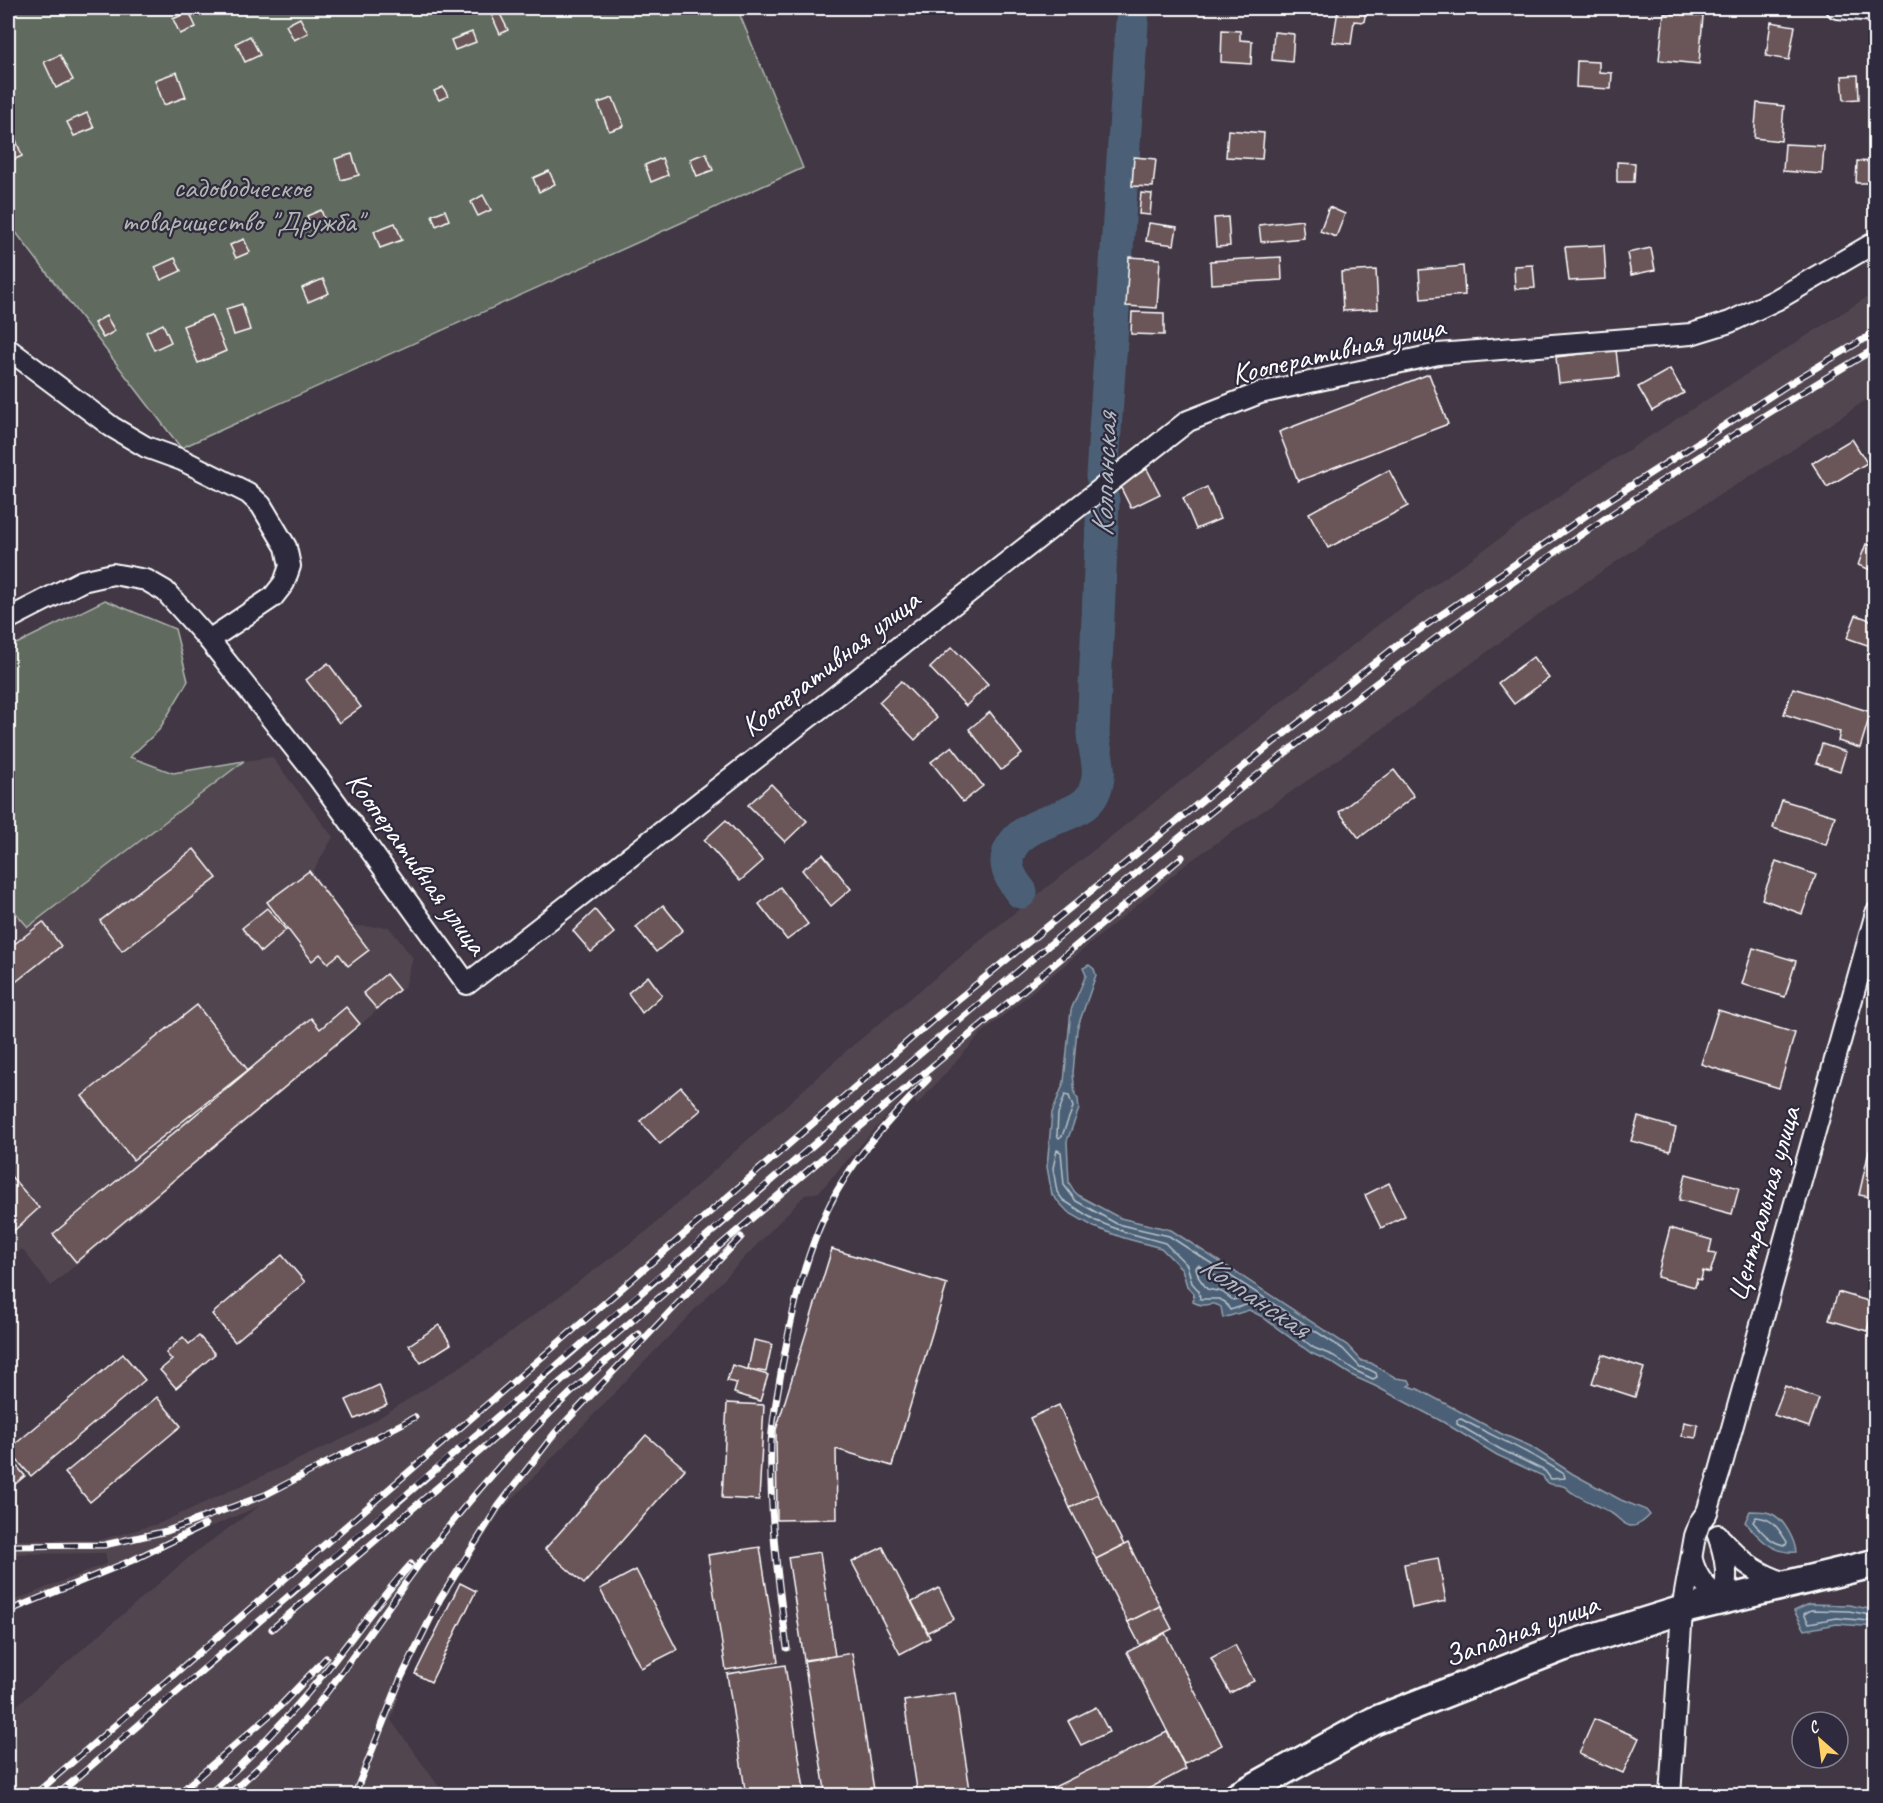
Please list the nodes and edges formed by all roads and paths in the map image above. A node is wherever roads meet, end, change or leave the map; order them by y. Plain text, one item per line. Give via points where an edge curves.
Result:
1 (1838, 8) edge
2 (1875, 11) edge
3 (1875, 242) edge
4 (8, 349) edge
5 (8, 619) edge
6 (209, 640) junction
7 (1875, 913) edge
8 (1707, 1512) junction
9 (1718, 1535) junction
10 (1692, 1560) junction
11 (1875, 1563) edge
12 (1790, 1585) junction
13 (1723, 1600) junction
14 (1682, 1610) junction
15 (1238, 1796) edge
16 (1670, 1796) edge

1 - 2 street
3 - 6 street, Кооперативная улица via 1776,300 1730,322 1691,334 1438,354 1260,393 1188,421 467,984 319,779
4 - 6 street via 112,427 146,447 248,493 261,505 286,547 290,566 284,583 273,597
5 - 6 street, Кооперативная улица via 82,581 113,574 146,580 165,591
7 - 8 street, Центральная улица
8 - 9 street
8 - 10 street, Центральная улица via 1695,1536
9 - 12 street via 1750,1567
9 - 13 street via 1727,1573
10 - 13 street via 1701,1581
10 - 14 street, Центральная улица
11 - 12 main road, Западная улица
12 - 13 main road, Западная улица
13 - 14 main road, Западная улица
14 - 15 main road, Западная улица via 1563,1647 1374,1721
14 - 16 street

